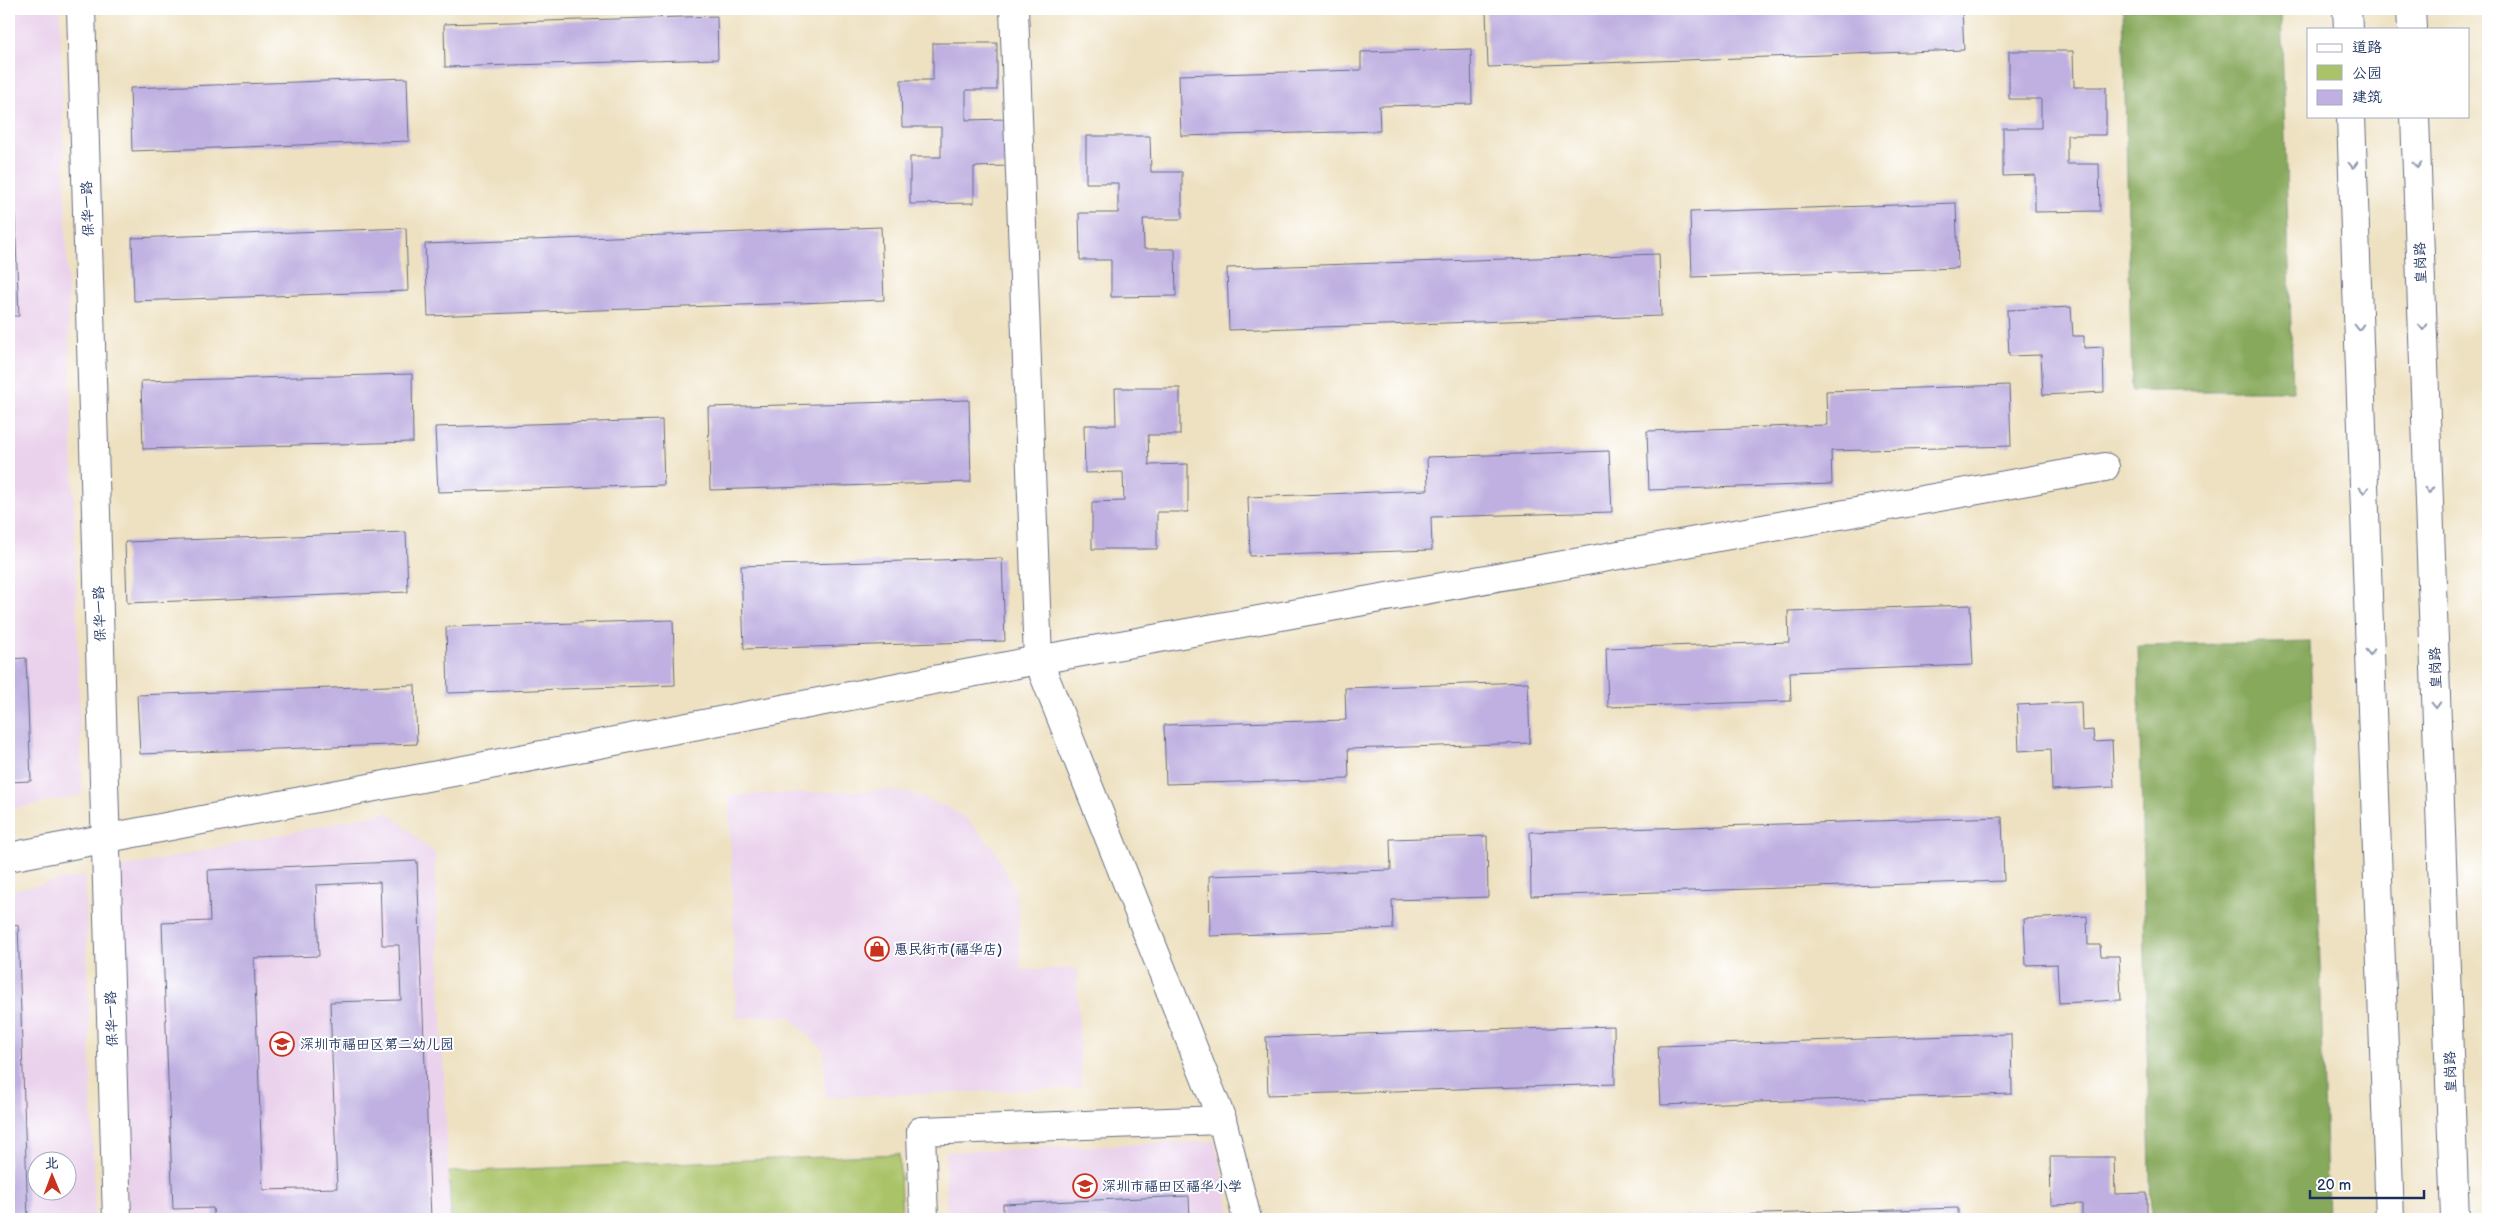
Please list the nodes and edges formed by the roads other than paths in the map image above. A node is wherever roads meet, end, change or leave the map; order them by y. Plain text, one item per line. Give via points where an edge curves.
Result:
1 (81, 9) edge
2 (1014, 9) edge
3 (2348, 9) edge
4 (2411, 9) edge
5 (2348, 28) edge
6 (2412, 28) edge
7 (2351, 118) edge
8 (2415, 118) edge
9 (2105, 467) dead end
10 (1038, 660) junction
11 (105, 838) junction
12 (9, 857) edge
13 (1222, 1120) junction
14 (117, 1219) edge
15 (924, 1219) edge
16 (1247, 1219) edge
17 (2390, 1219) edge
18 (2455, 1219) edge

1 - 11 main road, 保华一路
2 - 10 main road
3 - 5 main road
4 - 6 main road
7 -> 17 main road
8 -> 18 main road, 皇岗路
9 - 10 main road
10 - 11 main road
10 - 13 main road
11 - 12 main road
11 - 14 main road, 保华一路
13 - 15 main road via 921,1132
13 - 16 main road

